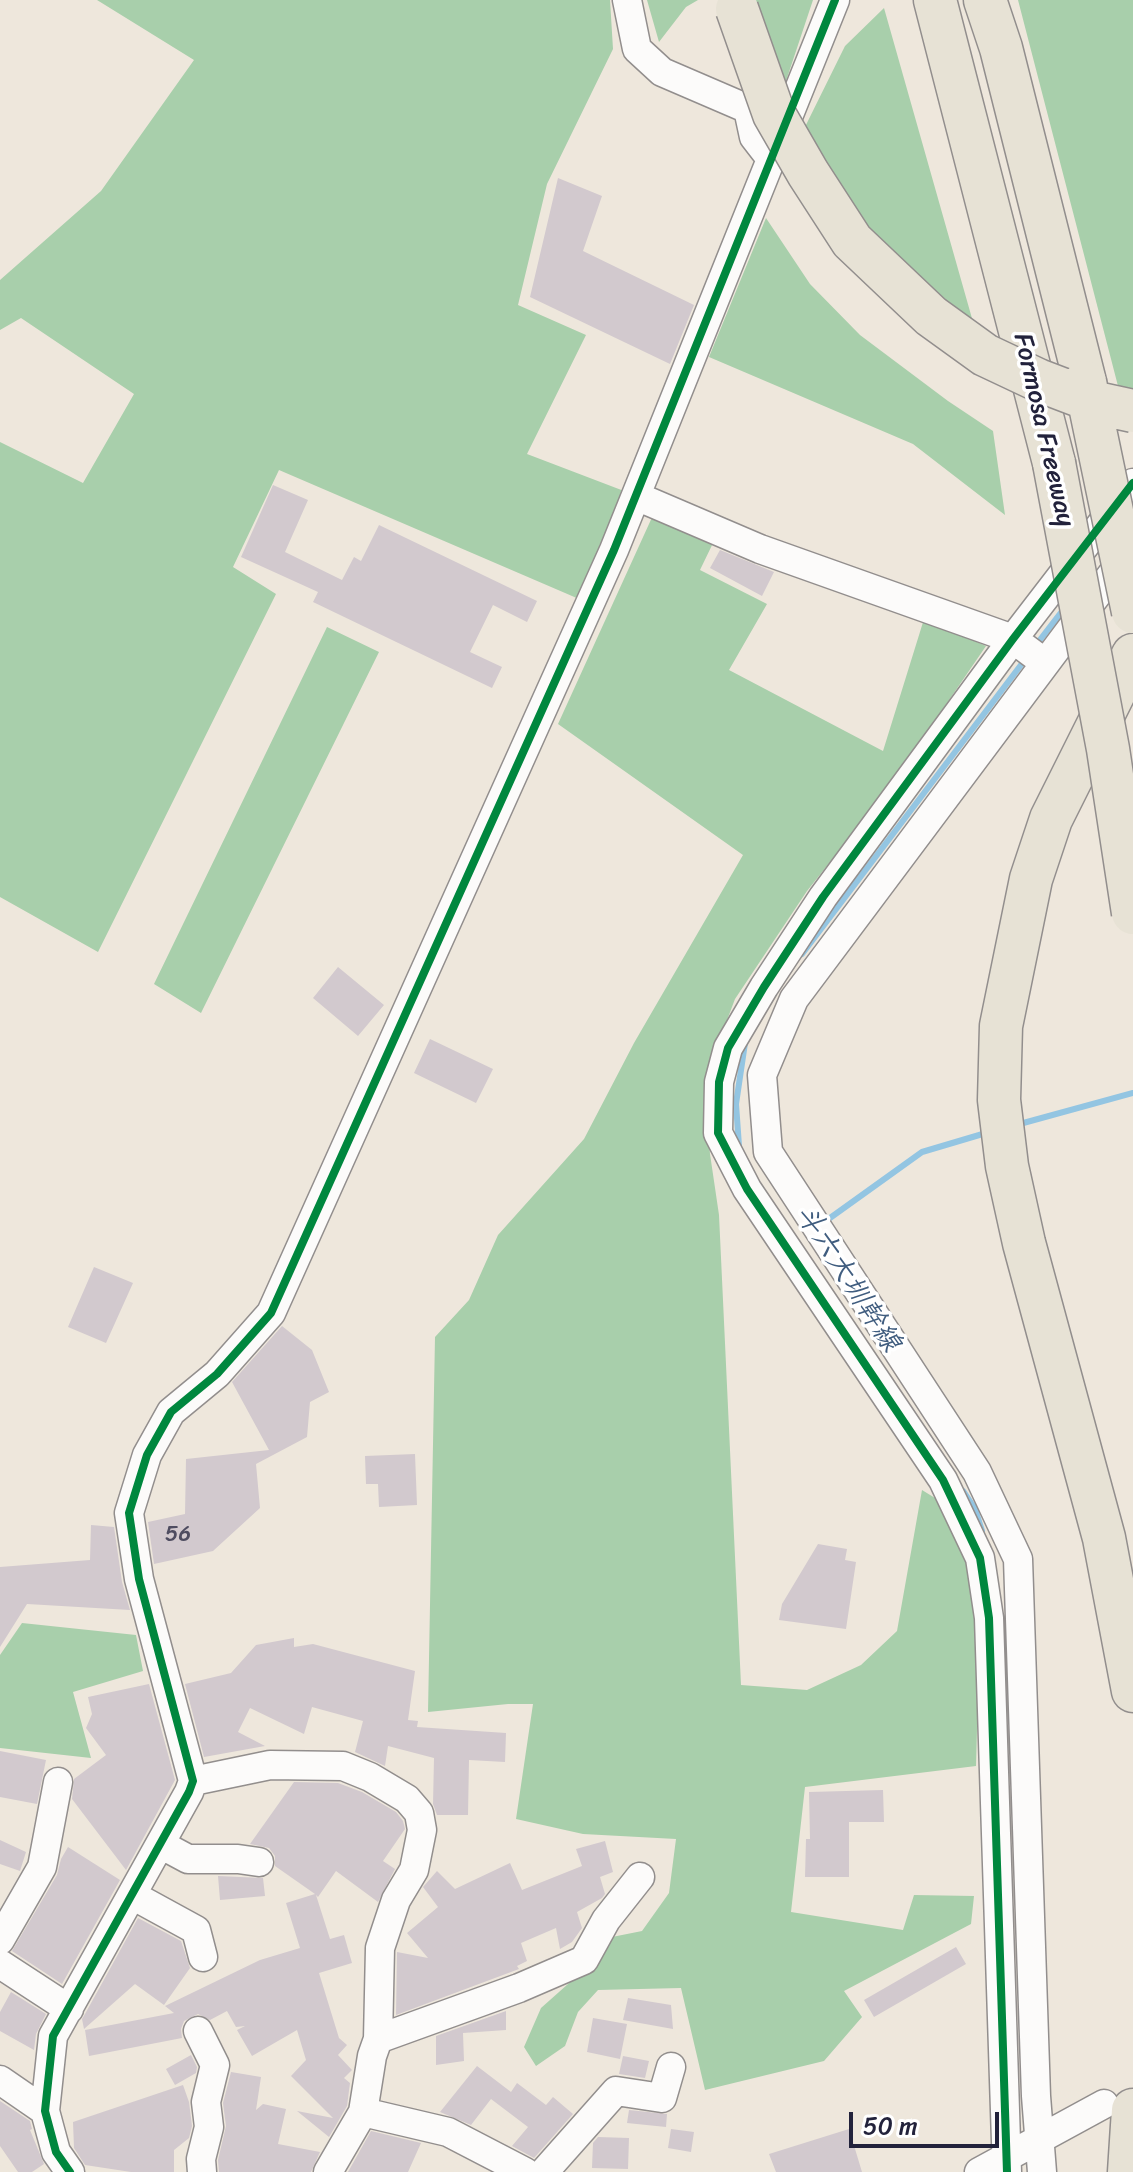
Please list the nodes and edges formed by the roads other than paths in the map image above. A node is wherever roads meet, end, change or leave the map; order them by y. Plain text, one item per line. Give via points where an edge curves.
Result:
1 (627, 0) edge
2 (835, 0) edge
3 (935, 0) edge
4 (985, 0) edge
5 (737, 5) edge
6 (771, 159) junction
7 (1133, 411) edge
8 (1133, 483) edge
9 (636, 496) junction
10 (1133, 546) edge
11 (1133, 612) edge
12 (1013, 639) junction
13 (1133, 655) edge
14 (1045, 663) junction
15 (1133, 913) edge
16 (1133, 1691) edge
17 (193, 1781) junction
18 (58, 1782) dead end
19 (160, 1844) junction
20 (259, 1862) dead end
21 (640, 1877) dead end
22 (132, 1895) junction
23 (0, 1940) edge
24 (203, 1957) dead end
25 (0, 1964) edge
26 (69, 2009) junction
27 (198, 2031) dead end
28 (378, 2039) junction
29 (671, 2067) dead end
30 (0, 2080) edge
31 (1118, 2107) edge
32 (45, 2111) junction
33 (363, 2112) junction
34 (1040, 2139) junction
35 (1006, 2166) edge
36 (58, 2167) edge
37 (202, 2172) edge
38 (328, 2172) edge
39 (525, 2172) edge
40 (544, 2172) edge
41 (979, 2172) edge
42 (1042, 2172) edge
43 (1129, 2172) edge

1 - 6 street via 637,49 662,72 748,109 754,137
2 - 6 street
3 - 15 highway, Formosa Freeway, bridge via 1054,463
4 - 11 highway, Formosa Freeway, bridge via 1085,382
5 - 7 highway, bridge via 774,114 852,241 931,316 985,355 1101,404
6 - 9 street
8 - 12 street
9 - 12 street via 760,549
9 - 17 street via 271,1313 217,1374 171,1412 147,1455 129,1513 139,1579
10 - 14 street
12 - 14 street
12 - 35 street via 823,897 764,987 728,1048 719,1082 718,1133 747,1189 943,1480 980,1558 989,1618
13 - 16 highway via 1051,819 1031,879 1001,1026 999,1100 1024,1243 1104,1538
14 - 34 street via 794,999 762,1075 768,1152 977,1472 1018,1559
17 - 19 street
17 - 28 street via 270,1765 343,1766 407,1799 419,1813 422,1830 414,1870 396,1900 380,1948
18 - 23 street via 42,1867
19 - 20 street via 188,1859
19 - 22 street
21 - 28 street via 606,1920 584,1960
22 - 24 street via 196,1930
22 - 26 street
25 - 26 street
26 - 32 street via 53,2036
27 - 37 street via 215,2065 206,2102 209,2127
28 - 33 street
29 - 40 street via 662,2098 616,2091
30 - 32 street
31 - 34 street
31 - 43 highway
32 - 36 street
33 - 38 street
33 - 39 street via 448,2132
34 - 35 street
34 - 42 street
35 - 41 street

